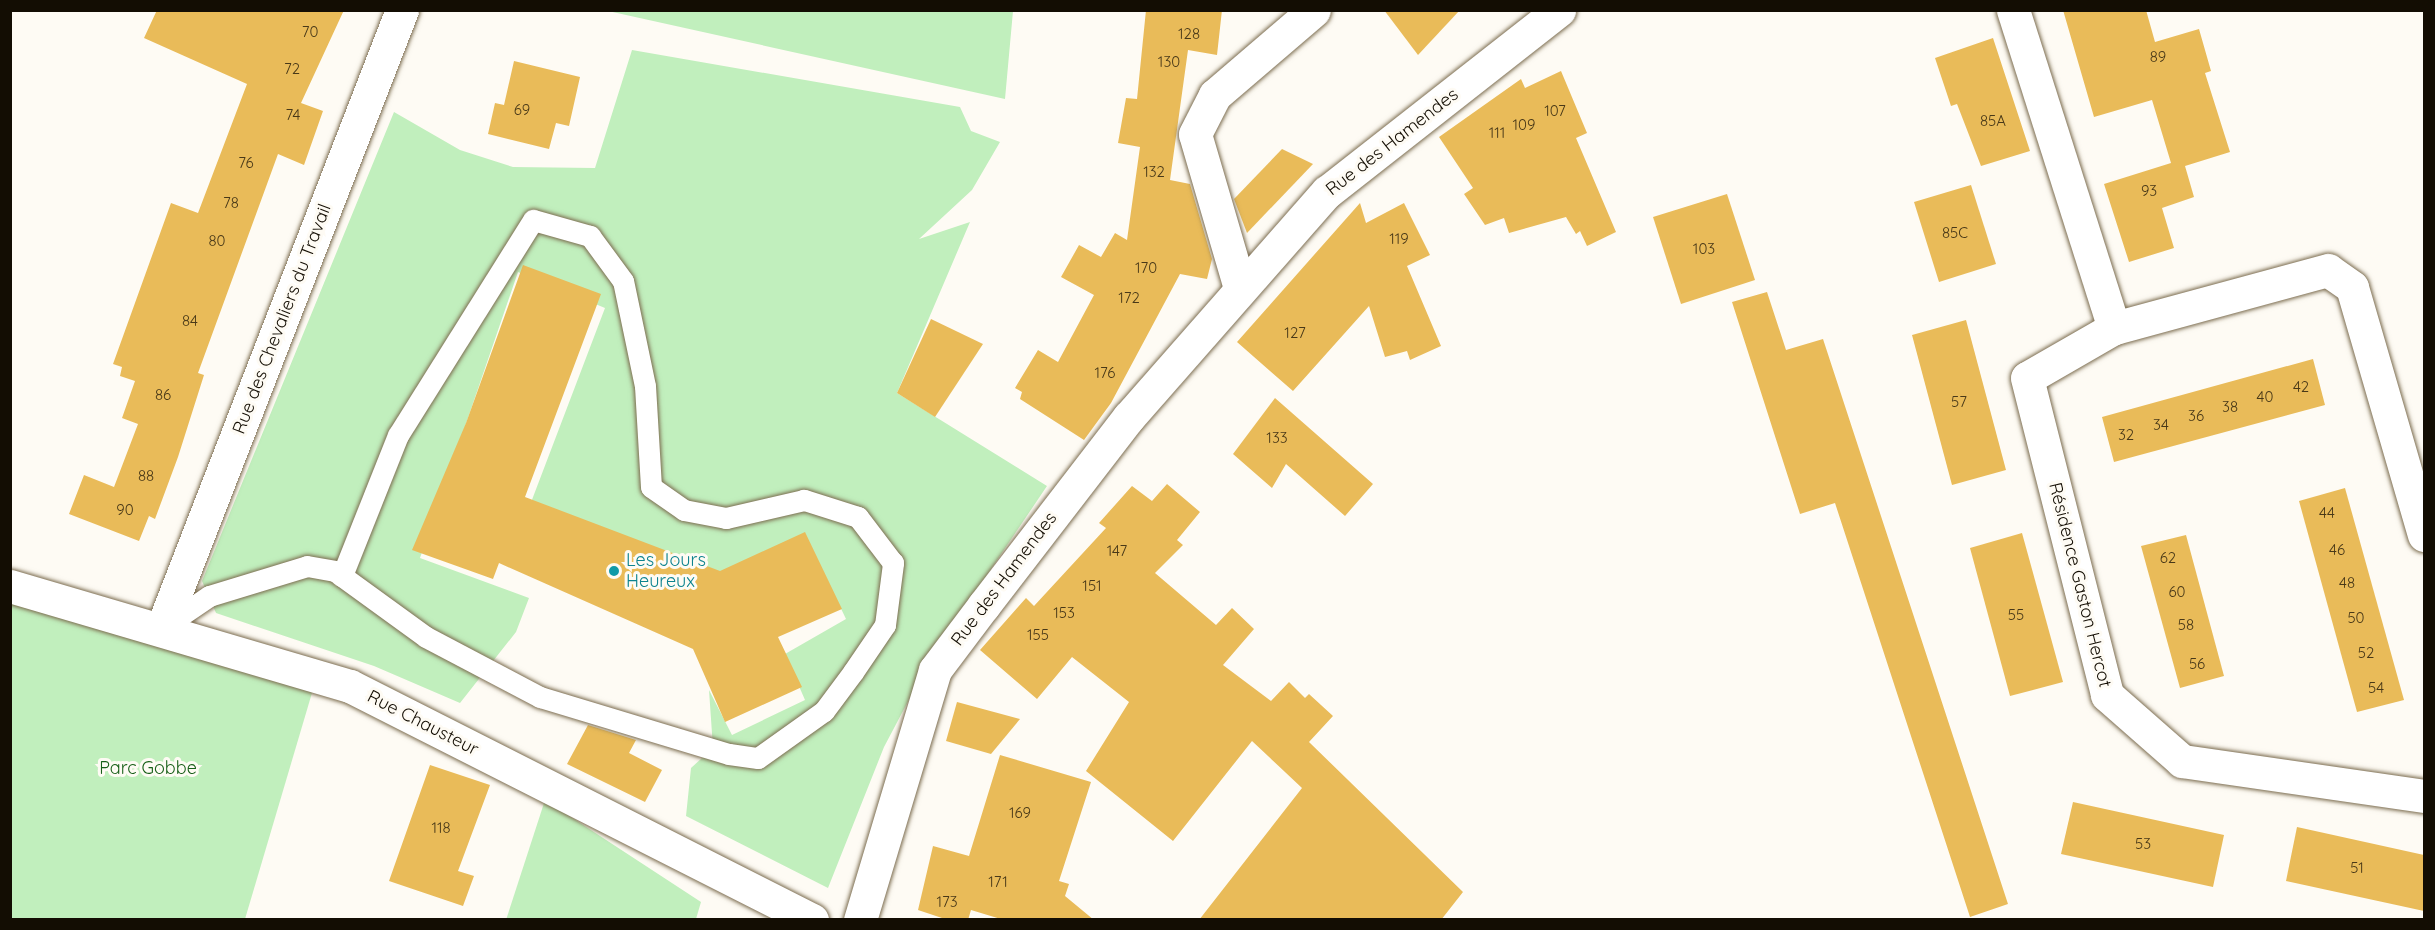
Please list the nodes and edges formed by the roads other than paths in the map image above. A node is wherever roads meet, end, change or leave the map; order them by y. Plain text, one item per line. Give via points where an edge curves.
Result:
1 (402, 10) edge
2 (1314, 10) edge
3 (1559, 10) edge
4 (2013, 10) edge
5 (1240, 288) junction
6 (2114, 328) junction
7 (2424, 535) edge
8 (342, 576) junction
9 (10, 586) edge
10 (162, 628) junction
11 (2424, 796) edge
12 (812, 920) edge
13 (860, 920) edge

1 - 10 street, Rue des Chevaliers du Travail
2 - 5 street via 1215,95 1195,134
3 - 5 street, Rue des Hamendes via 1327,192
4 - 6 street
5 - 13 street, Rue des Hamendes via 1129,417 935,670
6 - 7 street, Résidence Gaston Hercot via 2328,270 2352,287
6 - 11 street, Résidence Gaston Hercot via 2027,378 2107,695 2182,761
8 - 8 lane via 426,637 540,697 729,754 758,758 824,711 853,672 885,625 893,563 858,517 804,500 726,518 684,510 651,487 645,386 623,281 590,236 533,220 398,435
8 - 10 lane via 307,566 209,596
9 - 10 street, Rue Chausteur
10 - 12 street, Rue Chausteur via 350,686

